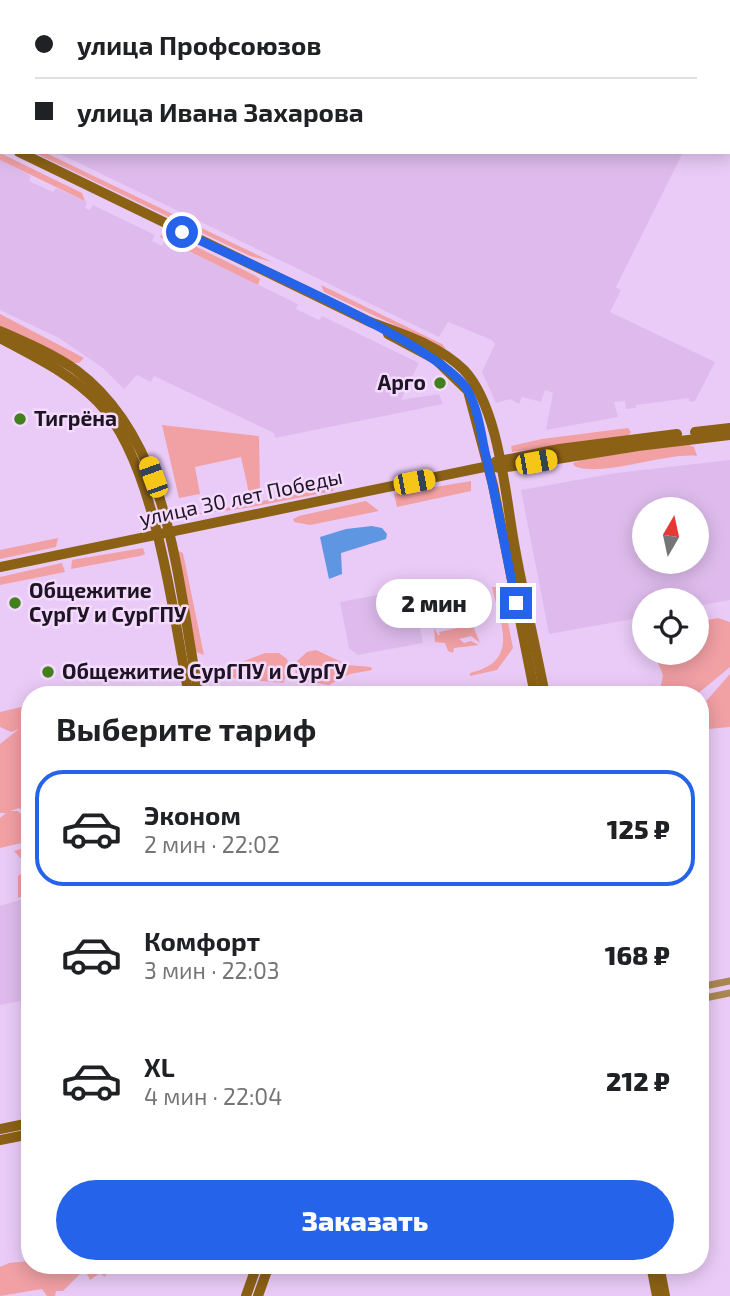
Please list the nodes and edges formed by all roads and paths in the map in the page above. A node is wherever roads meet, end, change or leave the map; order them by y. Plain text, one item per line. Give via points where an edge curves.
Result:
1 (23, 154) edge
2 (370, 322) junction
3 (0, 331) edge
4 (0, 338) edge
5 (730, 428) edge
6 (730, 435) edge
7 (500, 464) junction
8 (489, 466) junction
9 (167, 532) junction
10 (156, 534) junction
11 (0, 567) edge
12 (187, 686) edge
13 (197, 686) edge
14 (533, 686) edge
15 (543, 686) edge
16 (730, 981) edge
17 (709, 985) edge
18 (730, 993) edge
19 (709, 997) edge
20 (21, 1125) edge
21 (0, 1129) edge
22 (21, 1136) edge
23 (0, 1140) edge
24 (254, 1274) edge
25 (266, 1274) edge
26 (652, 1274) edge
27 (661, 1274) edge
28 (246, 1296) edge
29 (258, 1296) edge
30 (657, 1296) edge
31 (665, 1296) edge

1 - 2 main road
2 - 7 main road via 429,346 463,369 487,410
2 - 8 main road via 435,359 460,380 468,391
3 - 9 main road via 75,370 111,403 144,455
4 - 10 main road via 69,376 111,417 138,466
5 - 7 main road, улица 30 лет Победы
6 - 7 main road, улица 30 лет Победы
7 - 8 main road, улица 30 лет Победы
7 - 15 main road
8 - 9 main road, улица 30 лет Победы
8 - 14 main road
9 - 10 main road, улица 30 лет Победы
9 - 13 main road
10 - 11 main road, улица 30 лет Победы
10 - 12 main road
16 - 17 street
18 - 19 street
20 - 21 main road
22 - 23 main road
24 - 28 main road
25 - 29 main road
26 - 30 main road
27 - 31 main road

